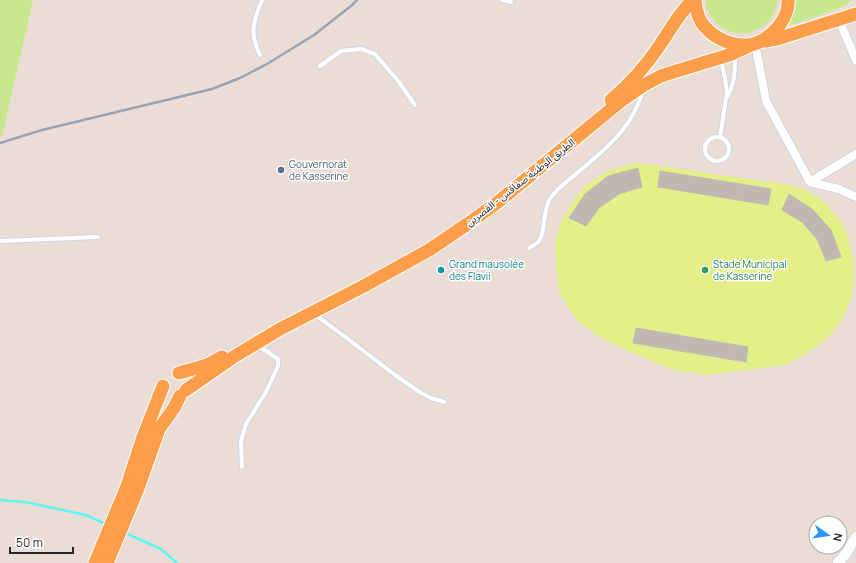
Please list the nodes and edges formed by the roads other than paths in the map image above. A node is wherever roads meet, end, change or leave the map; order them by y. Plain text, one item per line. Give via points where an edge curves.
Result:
1 (262, 0) edge
2 (502, 0) edge
3 (694, 0) edge
4 (788, 0) edge
5 (511, 2) dead end
6 (856, 14) edge
7 (838, 20) junction
8 (756, 43) junction
9 (736, 53) junction
10 (260, 55) dead end
11 (720, 58) junction
12 (856, 60) edge
13 (320, 66) dead end
14 (644, 85) junction
15 (726, 99) junction
16 (415, 105) dead end
17 (720, 137) junction
18 (856, 154) edge
19 (810, 182) junction
20 (856, 197) edge
21 (98, 237) dead end
22 (0, 241) edge
23 (530, 248) dead end
24 (312, 312) junction
25 (255, 344) junction
26 (179, 373) junction
27 (163, 386) junction
28 (183, 393) junction
29 (444, 402) dead end
30 (242, 467) dead end
31 (132, 489) junction
32 (856, 537) edge
33 (95, 563) edge
34 (107, 563) edge
35 (838, 563) edge

1 - 10 lane via 253,30
2 - 5 lane
3 - 8 main road via 703,25 712,34 725,41 739,44
3 - 26 main road, الطريق الوطنية صفاقس - القصرين via 684,8 635,78 502,191 426,243 213,362
4 - 8 main road via 784,19 774,32
6 - 7 main road
7 - 8 main road
7 - 12 street
8 - 9 main road, الطريق الوطنية صفاقس - القصرين
8 - 19 street via 766,101
9 - 11 main road, الطريق الوطنية صفاقس - القصرين
9 - 15 lane via 734,80
11 - 14 main road, الطريق الوطنية صفاقس - القصرين via 661,76
11 - 15 lane
13 - 16 lane via 341,51 362,49 375,54 400,82
14 - 23 lane via 633,116 624,129 558,188 548,201 539,241
14 - 24 main road, الطريق الوطنية صفاقس - القصرين via 469,223 428,250
15 - 17 lane
17 - 17 lane via 712,138 706,146 705,150 713,160 724,158 729,151 728,144
18 - 19 street
19 - 20 street via 838,189
21 - 22 lane
24 - 25 main road, الطريق الوطنية صفاقس - القصرين
24 - 29 lane via 421,393
25 - 28 main road, الطريق الوطنية صفاقس - القصرين
25 - 30 lane via 278,359 278,366 266,392 246,424 241,441
26 - 27 main road via 168,375
26 - 28 main road via 187,382
27 - 28 main road via 169,396 177,397
27 - 31 main road, الطريق الوطنية صفاقس - القصرين via 143,437
28 - 31 main road, الطريق الوطنية صفاقس - القصرين via 159,429
31 - 33 main road, الطريق الوطنية صفاقس - القصرين
31 - 34 main road, الطريق الوطنية صفاقس - القصرين
32 - 35 street

